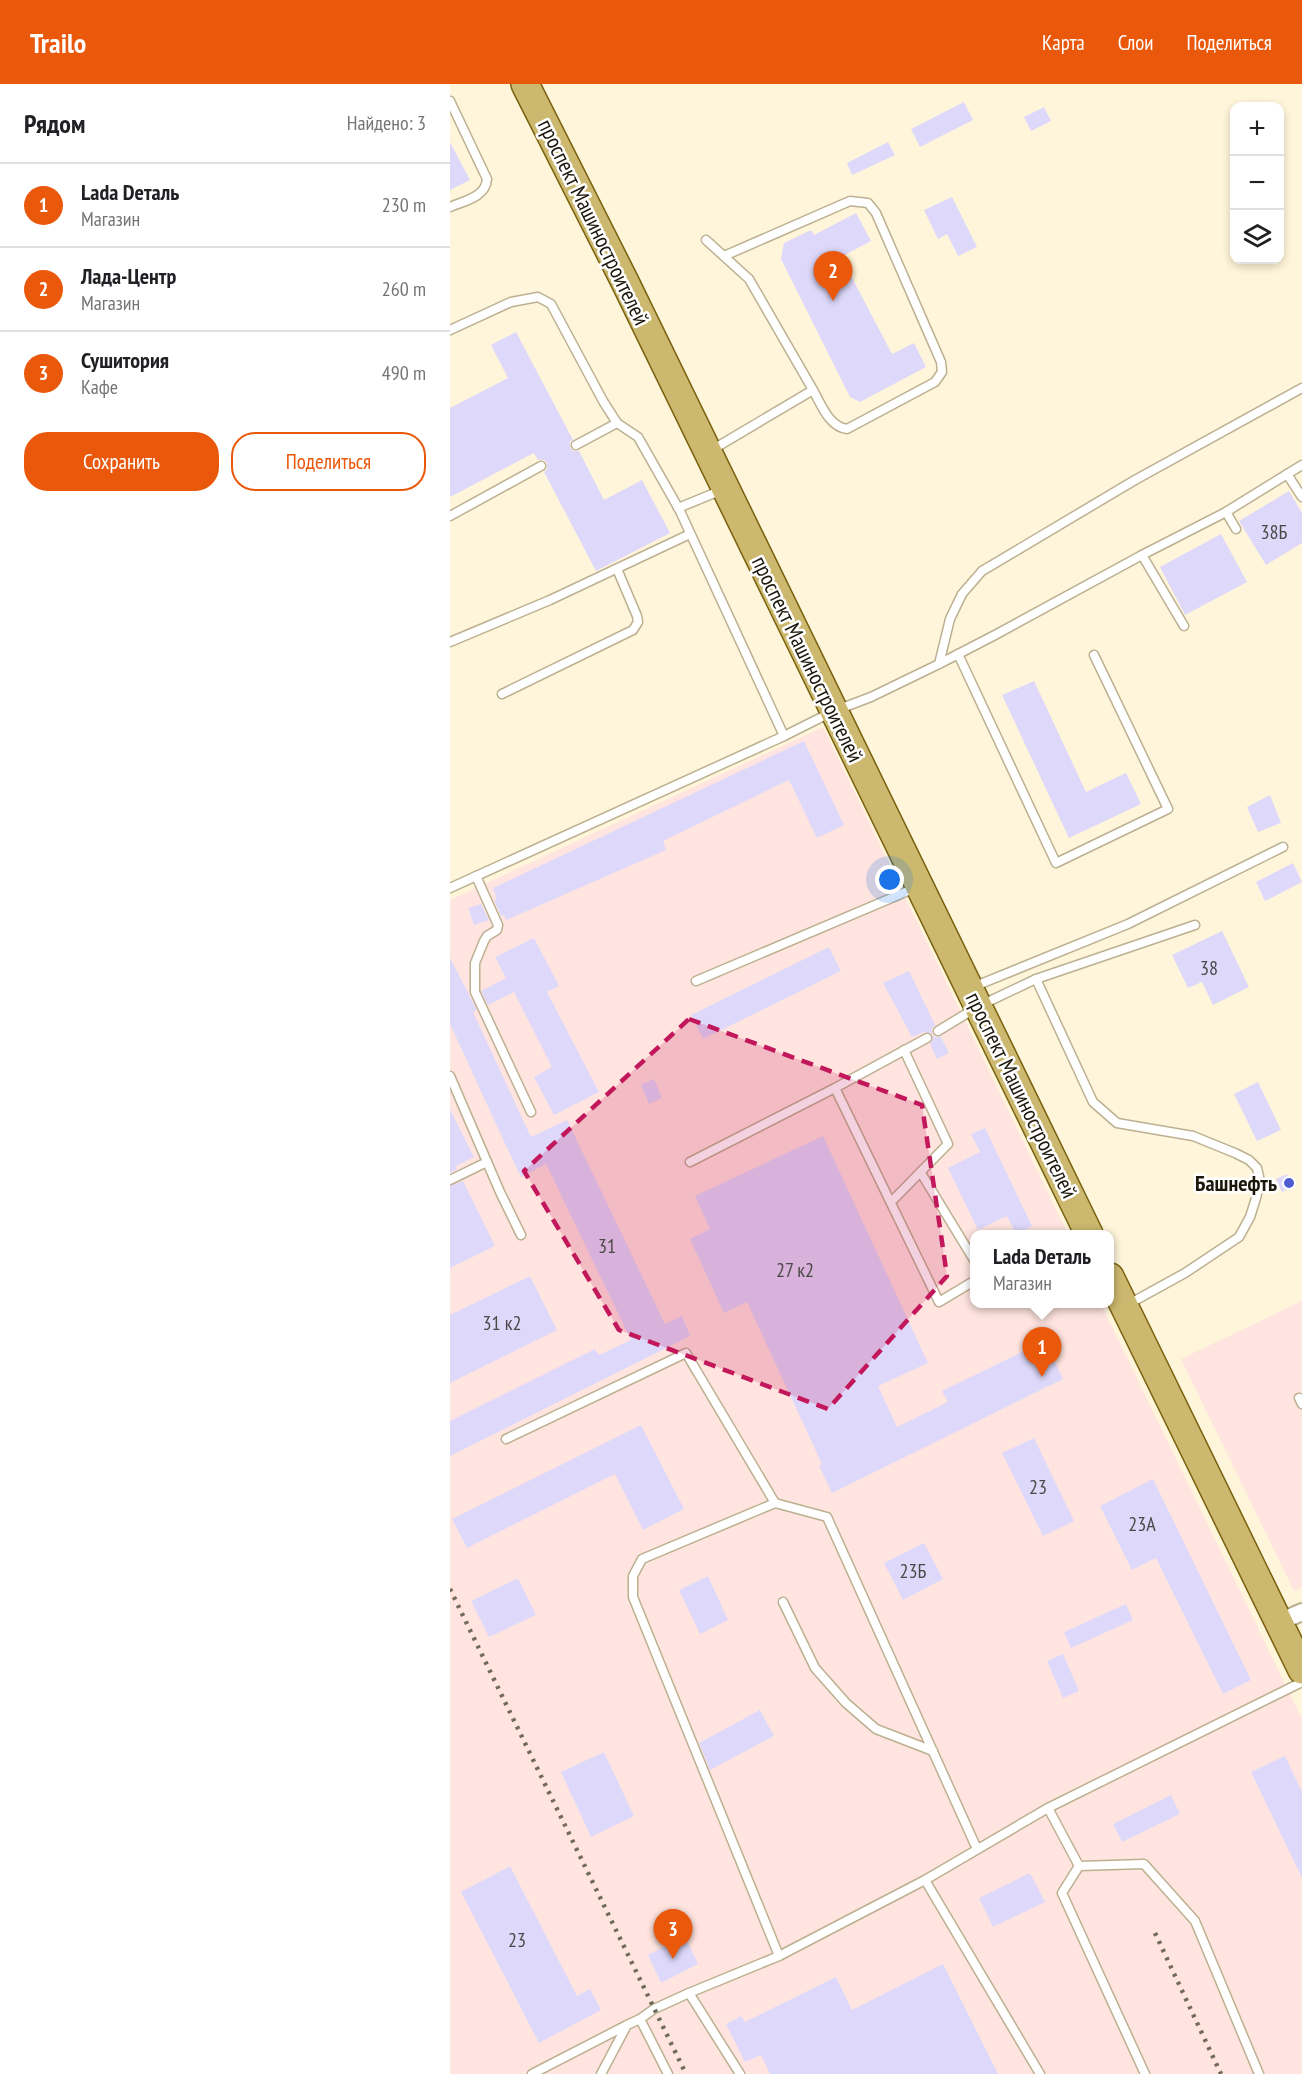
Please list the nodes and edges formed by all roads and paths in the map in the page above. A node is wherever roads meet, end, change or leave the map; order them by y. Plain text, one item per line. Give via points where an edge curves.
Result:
1 (525, 84) edge
2 (450, 101) edge
3 (450, 207) edge
4 (706, 240) dead end
5 (724, 256) junction
6 (450, 330) edge
7 (1302, 388) edge
8 (813, 390) junction
9 (617, 423) junction
10 (576, 445) dead end
11 (707, 452) junction
12 (1302, 465) edge
13 (541, 466) dead end
14 (1287, 474) junction
15 (725, 489) junction
16 (1302, 497) edge
17 (678, 508) junction
18 (1227, 512) junction
19 (450, 516) edge
20 (1236, 529) dead end
21 (690, 534) junction
22 (1142, 555) junction
23 (617, 568) junction
24 (1184, 626) dead end
25 (450, 642) edge
26 (958, 654) junction
27 (1094, 655) dead end
28 (939, 664) junction
29 (502, 694) dead end
30 (834, 711) junction
31 (784, 736) junction
32 (1283, 847) dead end
33 (476, 876) junction
34 (919, 887) junction
35 (450, 888) edge
36 (1195, 925) dead end
37 (1036, 979) junction
38 (696, 981) dead end
39 (975, 997) junction
40 (938, 1031) dead end
41 (927, 1038) dead end
42 (904, 1050) junction
43 (450, 1076) edge
44 (835, 1088) junction
45 (531, 1112) dead end
46 (487, 1162) junction
47 (690, 1162) dead end
48 (921, 1173) junction
49 (450, 1180) edge
50 (891, 1202) junction
51 (1087, 1230) edge
52 (521, 1235) dead end
53 (970, 1252) edge
54 (970, 1284) edge
55 (1114, 1285) edge
56 (1124, 1306) junction
57 (506, 1439) dead end
58 (775, 1503) junction
59 (783, 1602) dead end
60 (1291, 1617) edge
61 (1302, 1670) edge
62 (1302, 1682) edge
63 (933, 1751) junction
64 (1048, 1808) junction
65 (977, 1849) junction
66 (1079, 1866) junction
67 (925, 1880) junction
68 (778, 1956) junction
69 (689, 1993) junction
70 (640, 2019) junction
71 (627, 2025) junction
72 (532, 2074) edge
73 (601, 2074) edge
74 (668, 2074) edge
75 (740, 2074) edge
76 (1040, 2074) edge
77 (1145, 2074) edge
78 (1259, 2074) edge

1 - 11 main road, проспект Машиностроителей
2 - 3 lane via 488,179 485,190
4 - 5 lane
5 - 8 lane via 749,279
5 - 8 lane via 850,201 868,203 876,213 942,372 935,382 847,429 829,418
6 - 9 lane via 511,302 538,297 551,304
7 - 28 lane via 1135,480 982,571 962,594 950,619
8 - 11 lane
9 - 10 lane
9 - 17 lane via 638,437
11 - 15 main road, проспект Машиностроителей
12 - 14 lane
13 - 19 lane
14 - 16 lane
14 - 18 lane
15 - 17 lane
15 - 30 main road, проспект Машиностроителей
17 - 21 lane
18 - 20 lane
18 - 22 lane
21 - 23 lane
21 - 31 lane
22 - 24 lane
22 - 26 lane
23 - 25 lane
23 - 29 lane via 637,616 633,630
26 - 27 lane via 1056,862 1168,809
26 - 28 lane
28 - 30 lane
30 - 31 lane
30 - 34 main road, проспект Машиностроителей
31 - 33 lane
32 - 39 lane
33 - 35 lane
33 - 45 lane via 498,925 484,941 475,963 475,992
34 - 38 lane
34 - 39 main road, проспект Машиностроителей
36 - 37 lane
37 - 39 lane
37 - 56 lane via 1093,1102 1117,1123 1193,1136 1249,1160 1257,1168 1260,1181 1256,1198 1239,1237
39 - 40 lane
39 - 51 main road, проспект Машиностроителей
41 - 42 lane
42 - 44 lane
42 - 48 lane via 948,1144
43 - 46 lane
44 - 47 lane
44 - 50 lane
46 - 49 lane
46 - 52 lane
48 - 50 lane
48 - 53 lane
50 - 54 lane via 939,1302
55 - 56 main road
56 - 60 main road
57 - 58 lane via 686,1353
58 - 63 lane via 827,1517
58 - 68 lane via 642,1559 633,1575 633,1596
59 - 63 lane via 815,1668 846,1703 876,1729
60 - 61 main road
62 - 64 lane
63 - 65 lane
64 - 65 lane
64 - 66 lane
65 - 67 lane
66 - 77 lane via 1062,1893
66 - 78 lane via 1144,1864 1195,1921
67 - 68 lane
67 - 76 lane
68 - 69 lane
69 - 70 lane
69 - 75 lane
70 - 71 lane
70 - 74 lane
71 - 72 lane
71 - 73 lane

